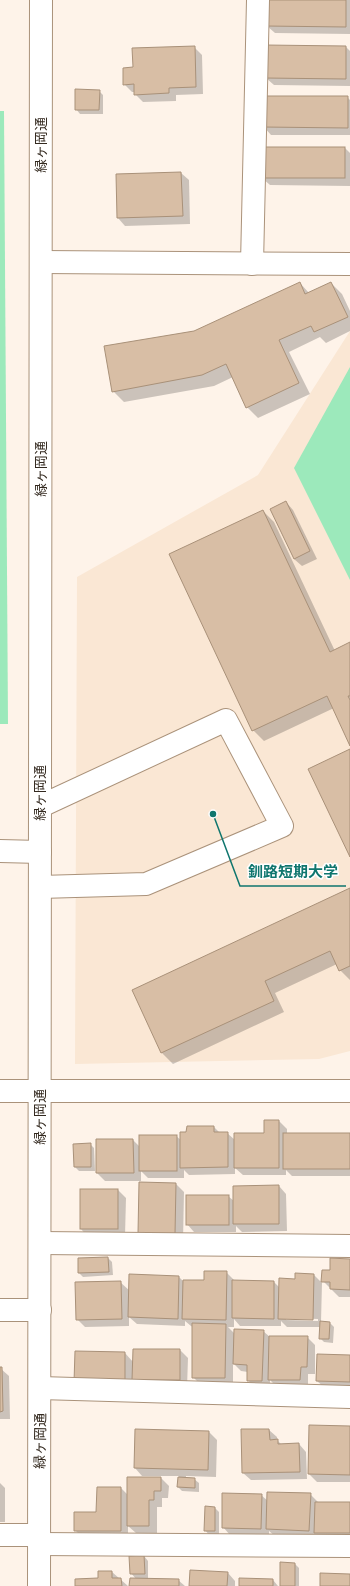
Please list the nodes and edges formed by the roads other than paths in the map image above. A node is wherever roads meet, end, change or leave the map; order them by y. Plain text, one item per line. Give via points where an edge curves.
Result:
1 (41, 0) edge
2 (258, 0) edge
3 (41, 262) junction
4 (252, 264) junction
5 (350, 264) edge
6 (40, 806) junction
7 (0, 850) edge
8 (40, 852) junction
9 (40, 887) junction
10 (0, 1091) edge
11 (40, 1091) junction
12 (350, 1091) edge
13 (40, 1243) junction
14 (350, 1246) edge
15 (0, 1310) edge
16 (40, 1310) junction
17 (40, 1388) junction
18 (350, 1397) edge
19 (0, 1535) edge
20 (39, 1539) junction
21 (350, 1546) edge
22 (39, 1586) edge

1 - 3 street, 緑ヶ岡通
2 - 4 street
3 - 4 street
3 - 6 street, 緑ヶ岡通
4 - 5 street
6 - 8 street, 緑ヶ岡通
6 - 9 street via 226,720 282,826 146,884
7 - 8 street
8 - 9 street, 緑ヶ岡通
9 - 11 street, 緑ヶ岡通
10 - 11 street
11 - 12 street
11 - 13 street, 緑ヶ岡通
13 - 14 street
13 - 16 street, 緑ヶ岡通
15 - 16 street
16 - 17 street, 緑ヶ岡通
17 - 18 street
17 - 20 street, 緑ヶ岡通
19 - 20 street
20 - 21 street
20 - 22 street, 緑ヶ岡通

